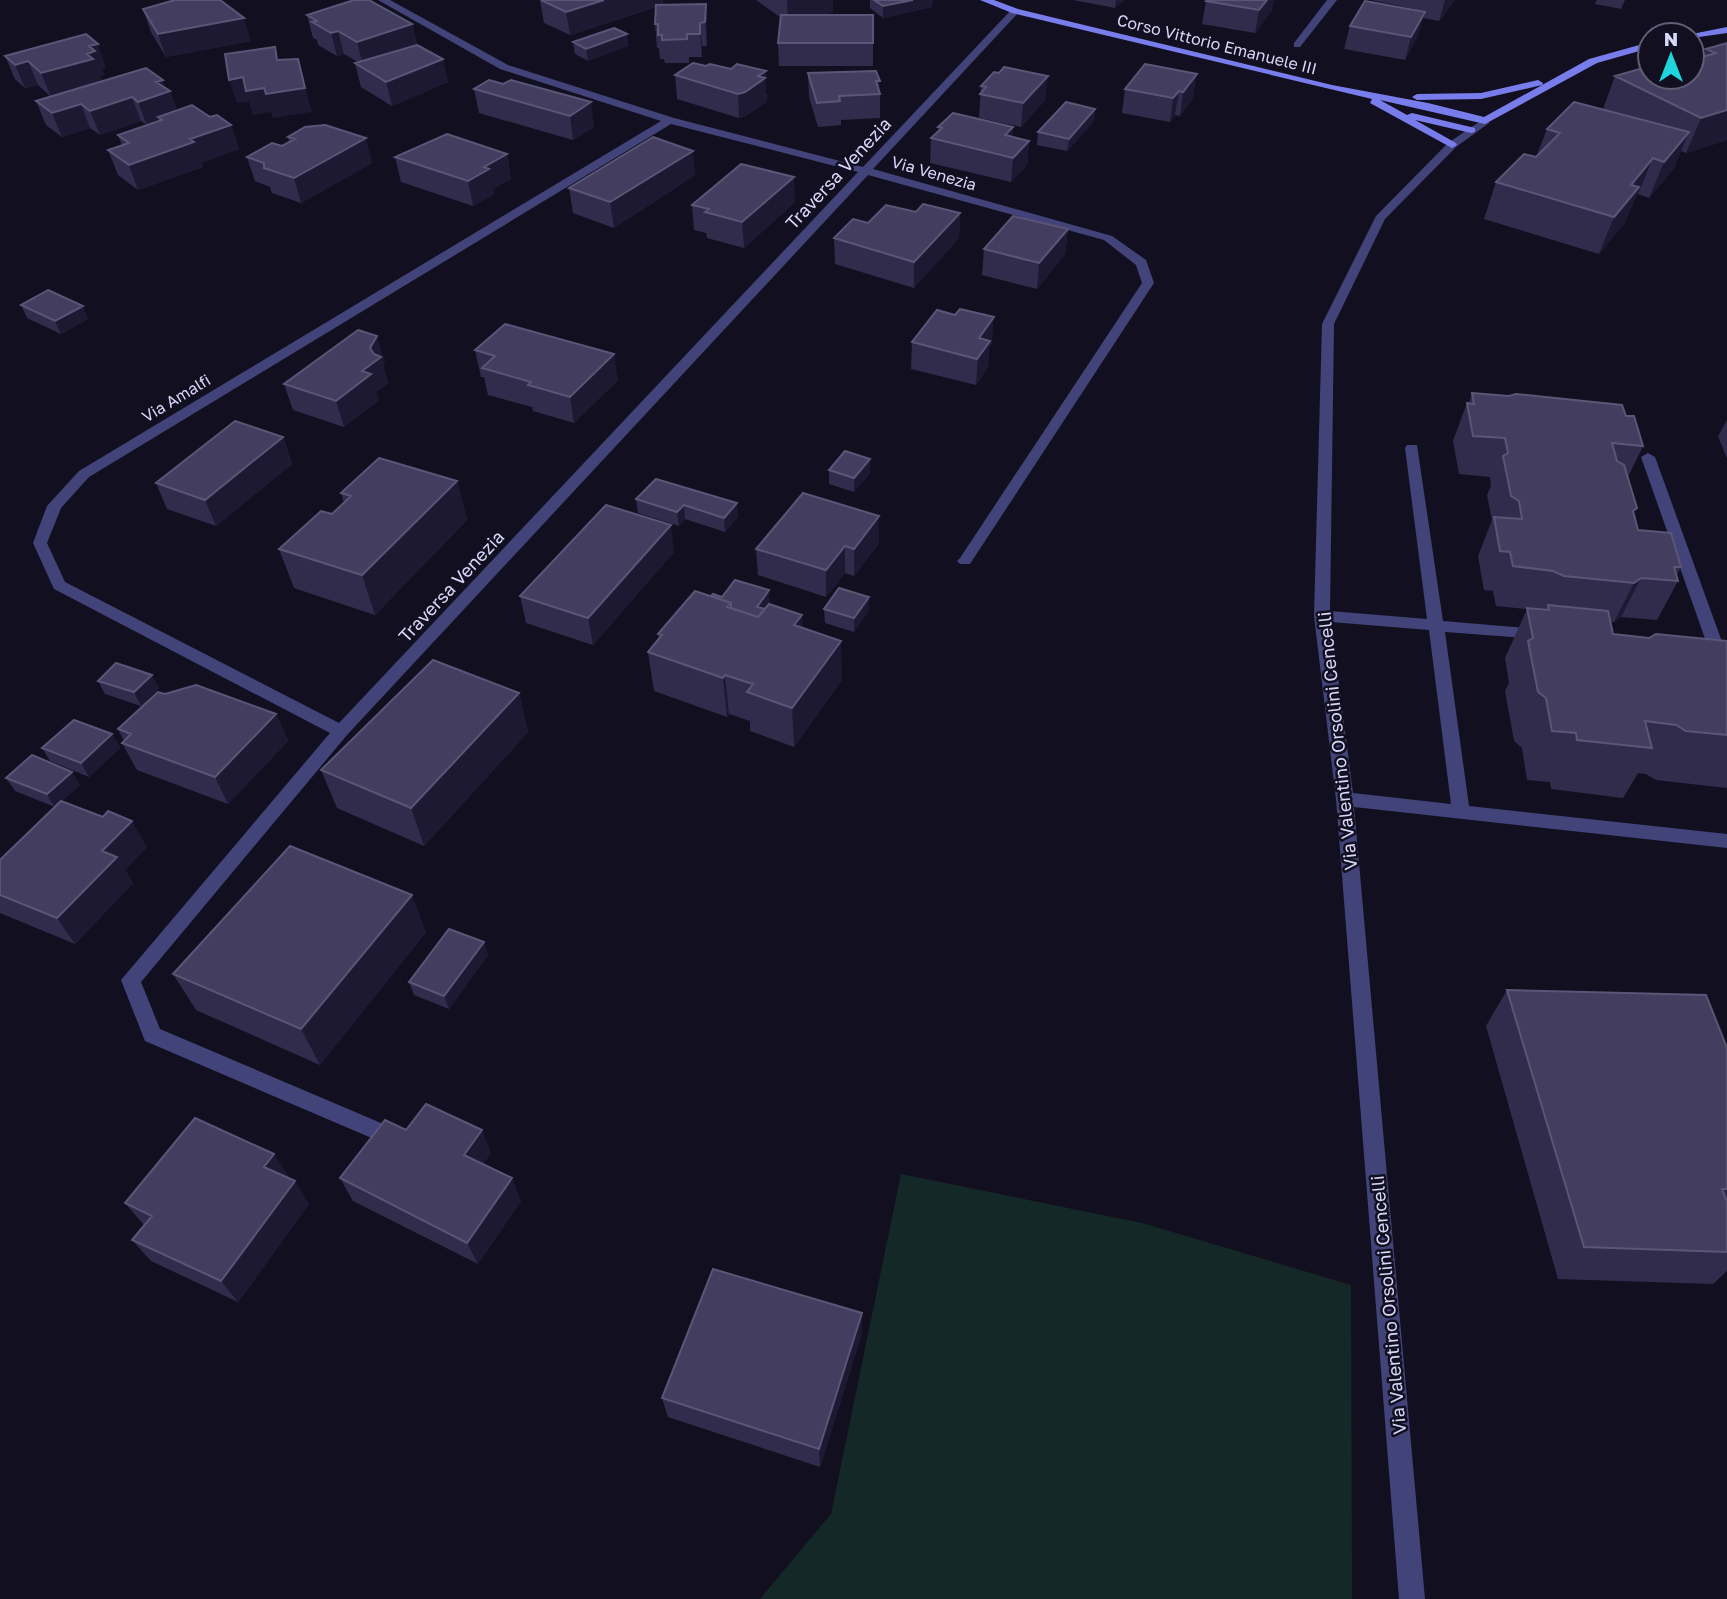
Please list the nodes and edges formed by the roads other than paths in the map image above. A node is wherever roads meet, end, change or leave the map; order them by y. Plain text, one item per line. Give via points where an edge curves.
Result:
1 (383, 0) edge
2 (985, 0) edge
3 (1332, 0) edge
4 (1016, 11) junction
5 (1727, 30) edge
6 (1706, 33) edge
7 (1297, 45) dead end
8 (1636, 49) edge
9 (1559, 79) junction
10 (1362, 94) junction
11 (1385, 107) junction
12 (670, 120) junction
13 (1485, 121) junction
14 (1471, 130) junction
15 (1452, 145) junction
16 (866, 171) junction
17 (1412, 448) dead end
18 (1648, 457) dead end
19 (965, 561) dead end
20 (1322, 616) junction
21 (1438, 624) junction
22 (1557, 635) edge
23 (1716, 650) edge
24 (341, 731) junction
25 (1345, 799) junction
26 (1461, 810) junction
27 (1727, 841) edge
28 (374, 1130) edge
29 (1412, 1599) edge

1 - 12 street, Via Venezia via 504,67
2 - 4 street, Corso Vittorio Emanuele III
3 - 7 street
4 - 10 street, Corso Vittorio Emanuele III
4 - 16 street, Traversa Venezia
5 - 6 street
8 - 9 street, Via Valentino Orsolini Cencelli via 1593,61
9 - 10 street, Corso Vittorio Emanuele III via 1481,96
9 - 13 street, Via Valentino Orsolini Cencelli
10 - 11 street, Corso Vittorio Emanuele III
10 - 13 street, Corso Vittorio Emanuele III
11 - 14 street, Corso Vittorio Emanuele III
11 - 15 street, Corso Vittorio Emanuele III
12 - 16 street, Via Venezia
12 - 24 street, Via Amalfi via 83,474 54,506 40,543 59,585
13 - 14 street, Via Valentino Orsolini Cencelli
14 - 15 street, Via Valentino Orsolini Cencelli
15 - 20 street, Via Valentino Orsolini Cencelli via 1380,218 1328,324
16 - 19 street, Via Venezia via 1108,239 1142,263 1148,283
16 - 24 street, Traversa Venezia
17 - 21 street
18 - 23 street
20 - 21 street
20 - 25 street, Via Valentino Orsolini Cencelli
21 - 22 street
21 - 26 street
24 - 28 street, Traversa Venezia via 131,980 152,1035
25 - 26 street
25 - 29 street, Via Valentino Orsolini Cencelli
26 - 27 street

